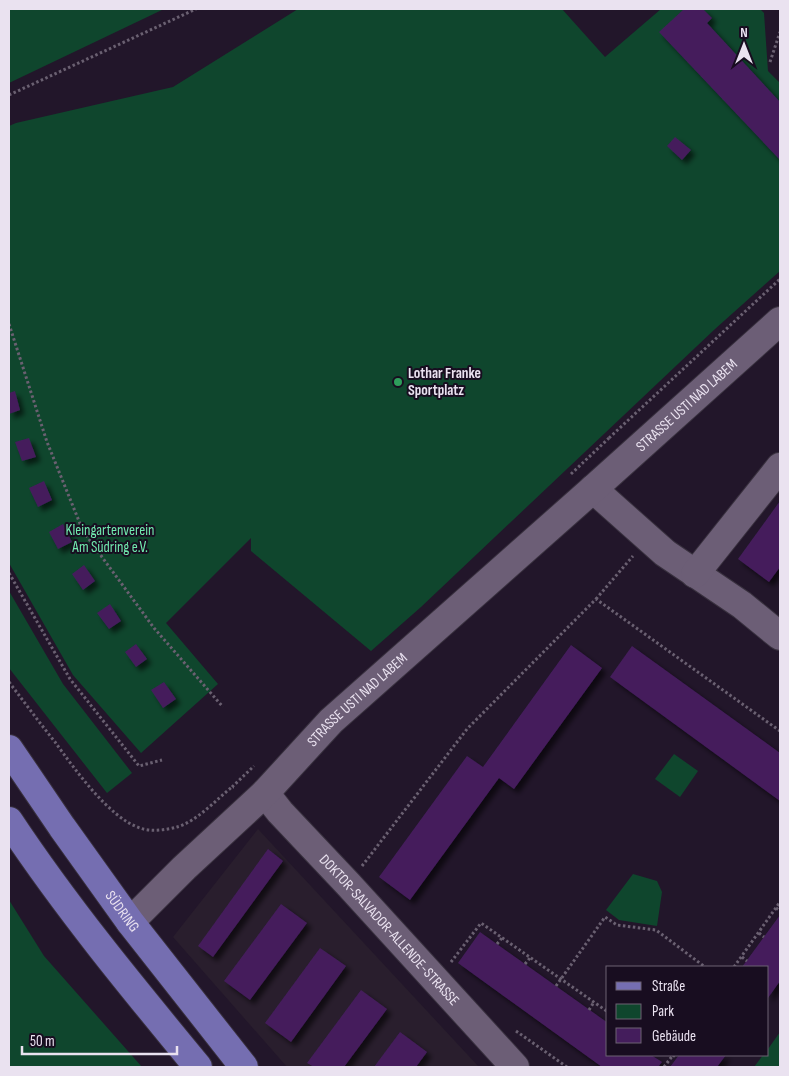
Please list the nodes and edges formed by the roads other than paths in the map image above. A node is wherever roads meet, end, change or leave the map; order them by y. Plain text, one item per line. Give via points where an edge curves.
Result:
1 (780, 321) edge
2 (780, 467) edge
3 (593, 489) junction
4 (695, 574) junction
5 (780, 636) edge
6 (9, 749) edge
7 (265, 794) junction
8 (9, 821) edge
9 (130, 922) junction
10 (198, 1067) edge
11 (244, 1067) edge
12 (515, 1067) edge

1 - 3 street, STRASSE USTI NAD LABEM
2 - 4 street
3 - 4 street via 647,538
3 - 7 street, STRASSE USTI NAD LABEM via 331,721
4 - 5 street via 742,605
6 - 9 main road, SÜDRING
7 - 9 street, STRASSE USTI NAD LABEM
7 - 12 street, DOKTOR-SALVADOR-ALLENDE-STRASSE
8 - 10 main road via 106,954
9 - 11 main road, SÜDRING

